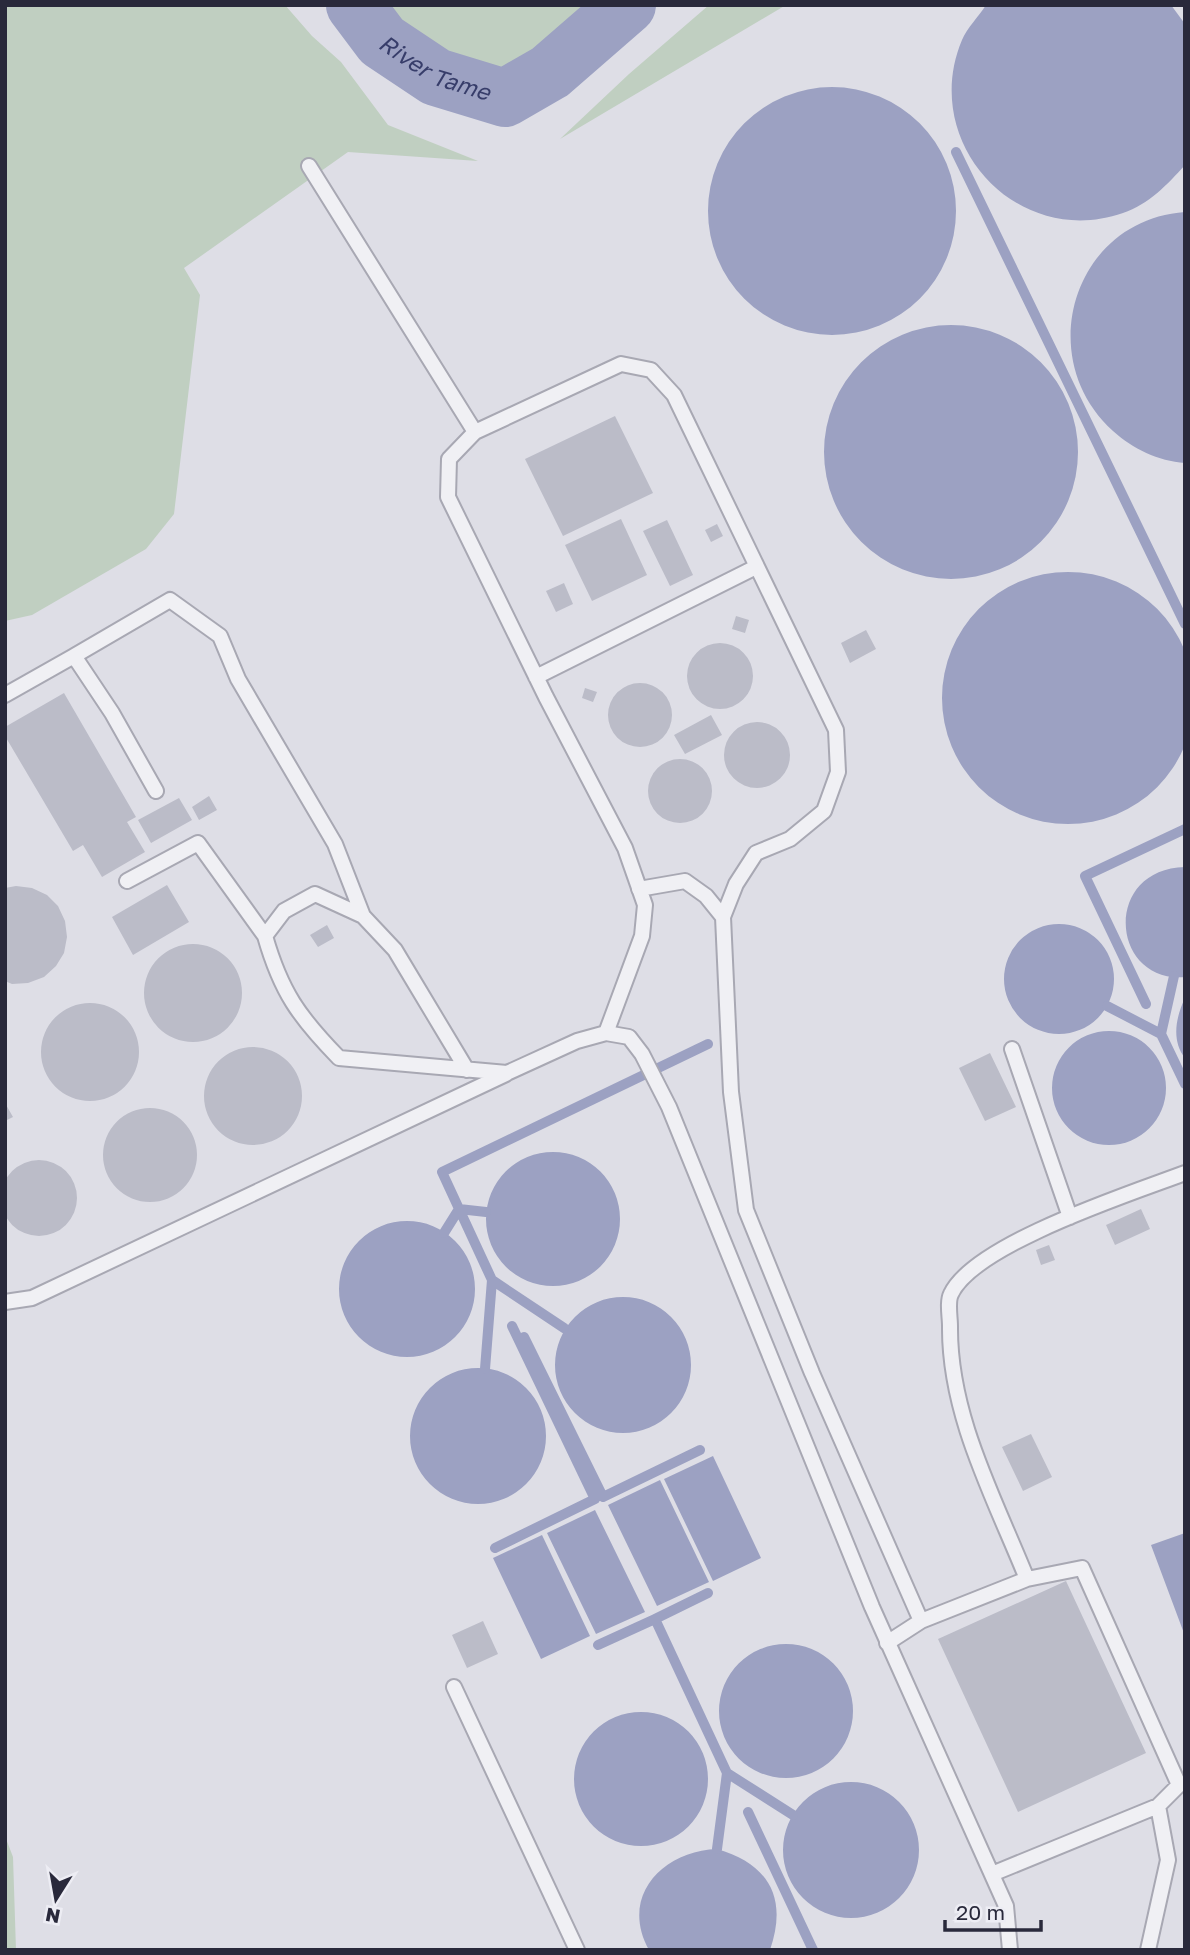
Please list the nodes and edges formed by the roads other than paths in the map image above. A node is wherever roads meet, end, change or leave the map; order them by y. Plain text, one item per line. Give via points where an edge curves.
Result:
1 (309, 166) dead end
2 (475, 432) junction
3 (756, 567) junction
4 (74, 656) junction
5 (536, 677) junction
6 (5, 695) edge
7 (156, 791) dead end
8 (127, 881) dead end
9 (639, 889) junction
10 (363, 916) junction
11 (723, 916) junction
12 (265, 936) junction
13 (606, 1033) junction
14 (1012, 1049) dead end
15 (467, 1070) junction
16 (507, 1073) junction
17 (1185, 1172) edge
18 (1070, 1217) junction
19 (5, 1302) edge
20 (1027, 1578) junction
21 (921, 1621) junction
22 (887, 1643) junction
23 (454, 1686) dead end
24 (1158, 1806) junction
25 (992, 1874) junction
26 (577, 1950) edge
27 (1010, 1950) edge
28 (1148, 1950) edge

1 - 2 lane
2 - 3 lane via 621,364 651,370 674,395
2 - 5 lane via 449,459 448,497
3 - 5 lane
3 - 11 lane via 836,730 838,772 824,811 790,839 756,853
4 - 6 lane
4 - 7 lane via 113,713
4 - 10 lane via 170,600 220,636 238,679 335,845
5 - 9 lane via 625,848
8 - 12 lane via 198,844
9 - 11 lane via 685,881
9 - 13 lane via 645,905 642,936
10 - 12 lane via 315,894 284,911
10 - 15 lane via 395,950
11 - 21 lane via 731,1092 746,1210
12 - 15 lane via 273,965 301,1019 339,1058
13 - 16 lane
13 - 22 lane via 629,1038 669,1107
14 - 18 lane
15 - 16 lane
16 - 19 lane via 32,1298
17 - 18 lane
18 - 20 lane via 1012,1244 969,1271 950,1295 950,1351 963,1423
20 - 21 lane
20 - 24 lane via 1082,1568 1180,1786
21 - 22 lane
22 - 25 lane
23 - 26 lane
24 - 25 lane
24 - 28 lane via 1168,1860
25 - 27 lane via 1006,1906

